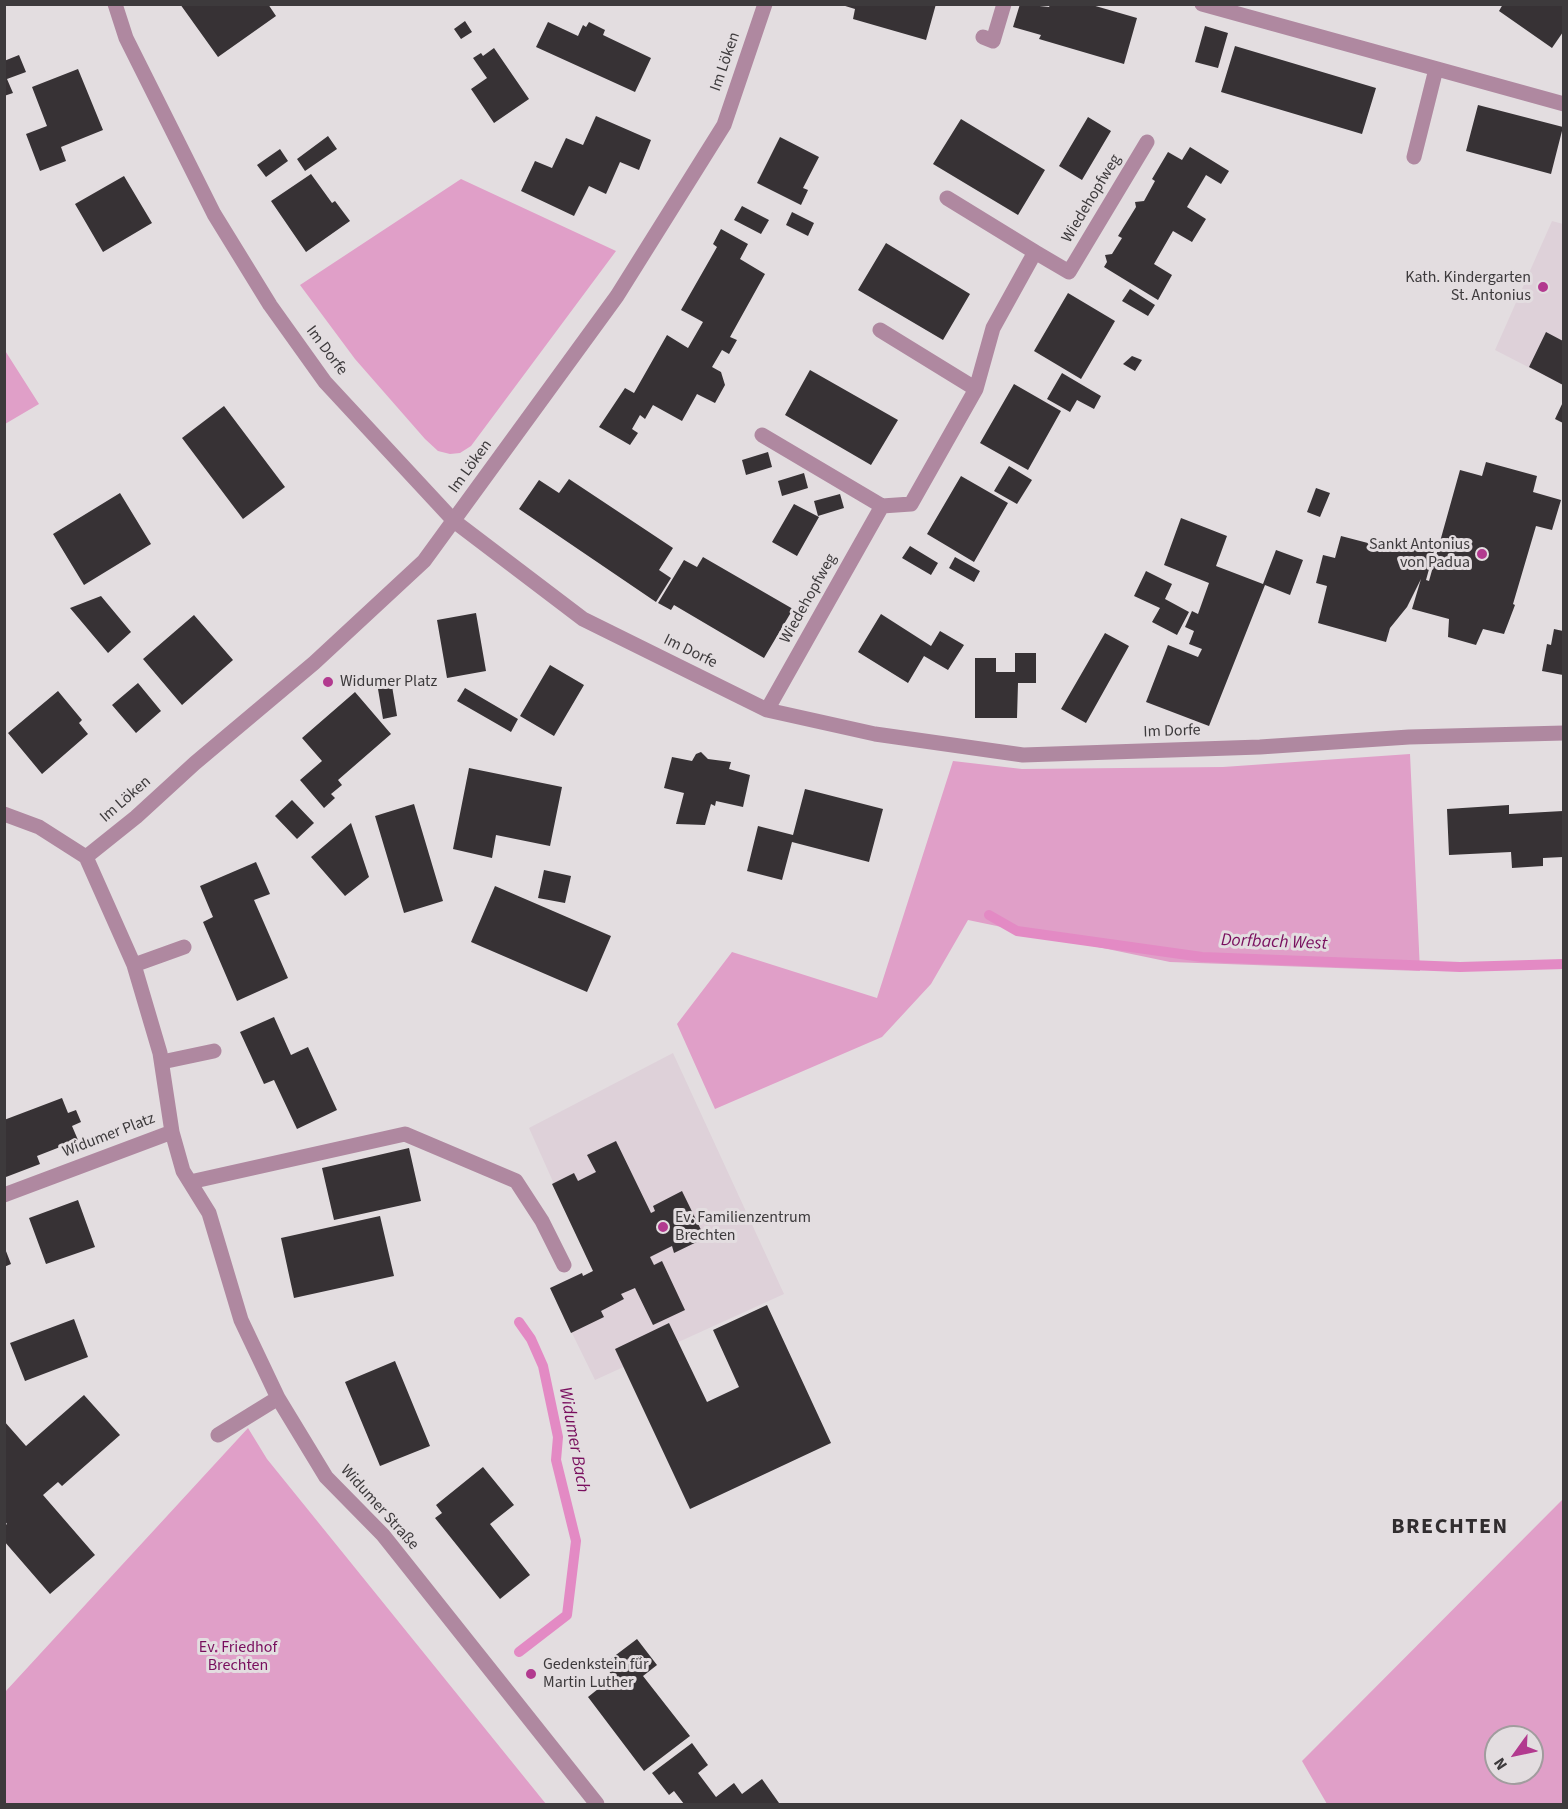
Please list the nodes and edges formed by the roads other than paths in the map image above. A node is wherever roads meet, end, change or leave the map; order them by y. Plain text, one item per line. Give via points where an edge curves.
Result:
1 (115, 4) edge
2 (765, 4) edge
3 (1004, 4) edge
4 (1202, 4) edge
5 (983, 37) dead end
6 (1436, 69) junction
7 (1563, 104) edge
8 (1147, 142) dead end
9 (1414, 157) dead end
10 (947, 198) dead end
11 (1035, 252) junction
12 (880, 330) dead end
13 (976, 389) junction
14 (762, 435) dead end
15 (882, 506) junction
16 (454, 521) junction
17 (767, 710) junction
18 (1563, 733) edge
19 (4, 814) edge
20 (86, 857) junction
21 (184, 947) dead end
22 (134, 965) junction
23 (214, 1051) dead end
24 (162, 1062) junction
25 (172, 1132) junction
26 (190, 1182) junction
27 (4, 1195) edge
28 (564, 1265) dead end
29 (278, 1398) junction
30 (218, 1435) dead end
31 (597, 1804) edge

1 - 16 street, Im Dorfe via 126,38 214,214 270,305 325,382
2 - 16 street, Im Löken via 724,125 617,296
3 - 5 street via 993,40
4 - 6 street
6 - 7 street
6 - 9 street
8 - 11 street, Wiedehopfweg via 1069,272
10 - 11 street, Wiedehopfweg
11 - 13 street via 993,328
12 - 13 street
13 - 15 street via 911,504
14 - 15 street
15 - 17 street, Wiedehopfweg
16 - 17 street, Im Dorfe via 583,619
16 - 20 street, Im Löken via 424,561 387,597
17 - 18 street, Im Dorfe via 875,734 1023,755
19 - 20 street via 39,827
20 - 22 street, Widumer Platz
21 - 22 street
22 - 24 street, Widumer Platz
23 - 24 street
24 - 25 street, Widumer Platz
25 - 26 street, Widumer Straße
25 - 27 street, Widumer Platz
26 - 28 street via 405,1134 516,1181
26 - 29 street, Widumer Straße via 209,1213 242,1320
29 - 30 street
29 - 31 street, Widumer Straße via 326,1477 383,1535

